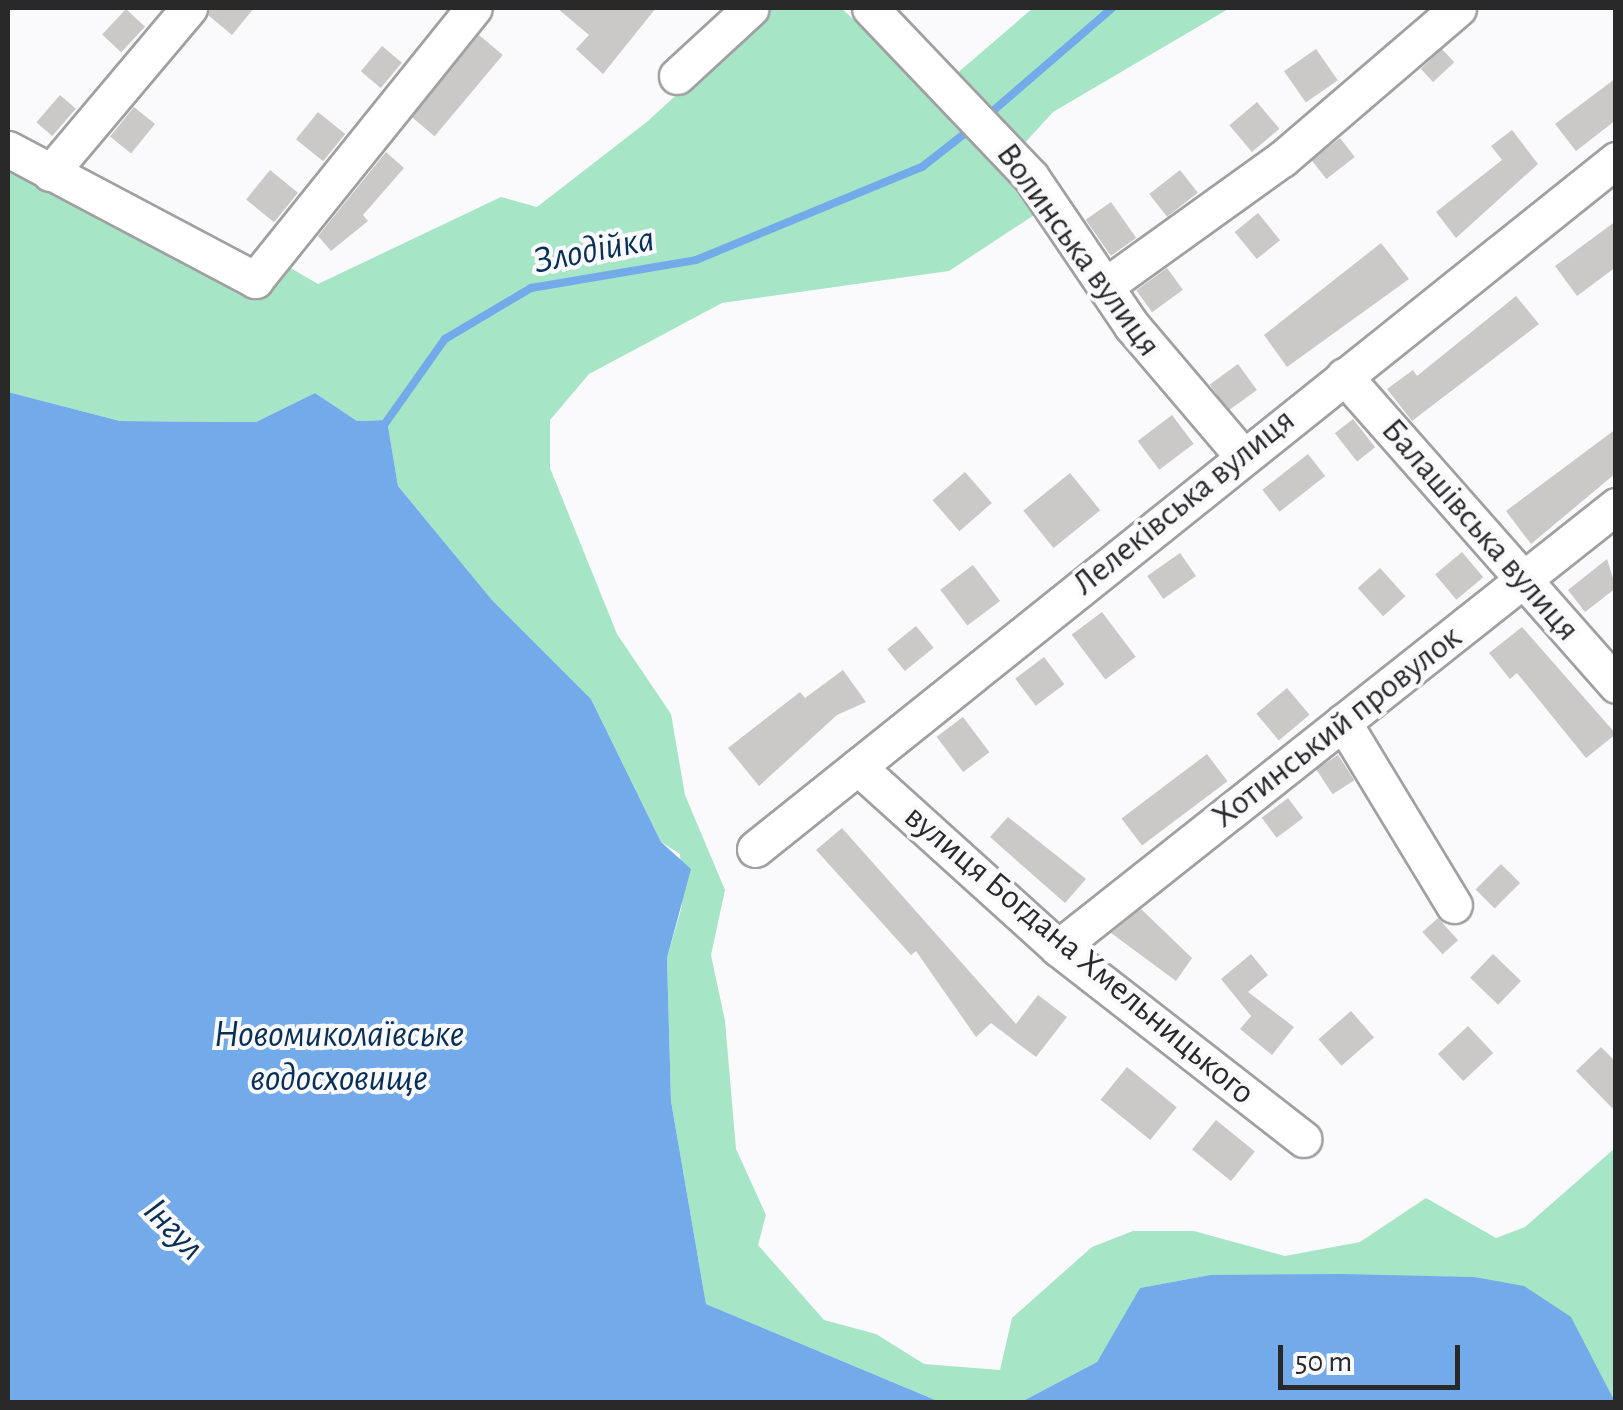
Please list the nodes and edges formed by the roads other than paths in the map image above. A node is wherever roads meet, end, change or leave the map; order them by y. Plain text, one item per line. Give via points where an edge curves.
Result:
1 (189, 8) edge
2 (474, 8) edge
3 (751, 8) edge
4 (870, 8) edge
5 (1458, 8) edge
6 (677, 76) dead end
7 (8, 149) edge
8 (1616, 160) edge
9 (50, 173) junction
10 (1104, 286) junction
11 (1344, 376) junction
12 (1240, 453) junction
13 (1616, 506) edge
14 (1524, 578) junction
15 (1616, 685) edge
16 (1343, 722) junction
17 (858, 767) junction
18 (755, 848) dead end
19 (1454, 905) dead end
20 (1058, 948) junction
21 (1303, 1139) dead end

1 - 9 street
2 - 9 street via 255,280
3 - 6 street
4 - 10 street, Волинська вулиця via 994,136
5 - 10 street via 1282,159
7 - 9 street
8 - 11 street, Лелеківська вулиця
10 - 12 street, Волинська вулиця
11 - 12 street, Лелеківська вулиця
11 - 14 street, Балашівська вулиця
12 - 17 street, Лелеківська вулиця
13 - 14 street, Хотинський провулок
14 - 15 street, Балашівська вулиця
14 - 16 street, Хотинський провулок
16 - 19 street
16 - 20 street, Хотинський провулок
17 - 18 street, Лелеківська вулиця
17 - 20 street, вулиця Богдана Хмельницького
20 - 21 street, вулиця Богдана Хмельницького

